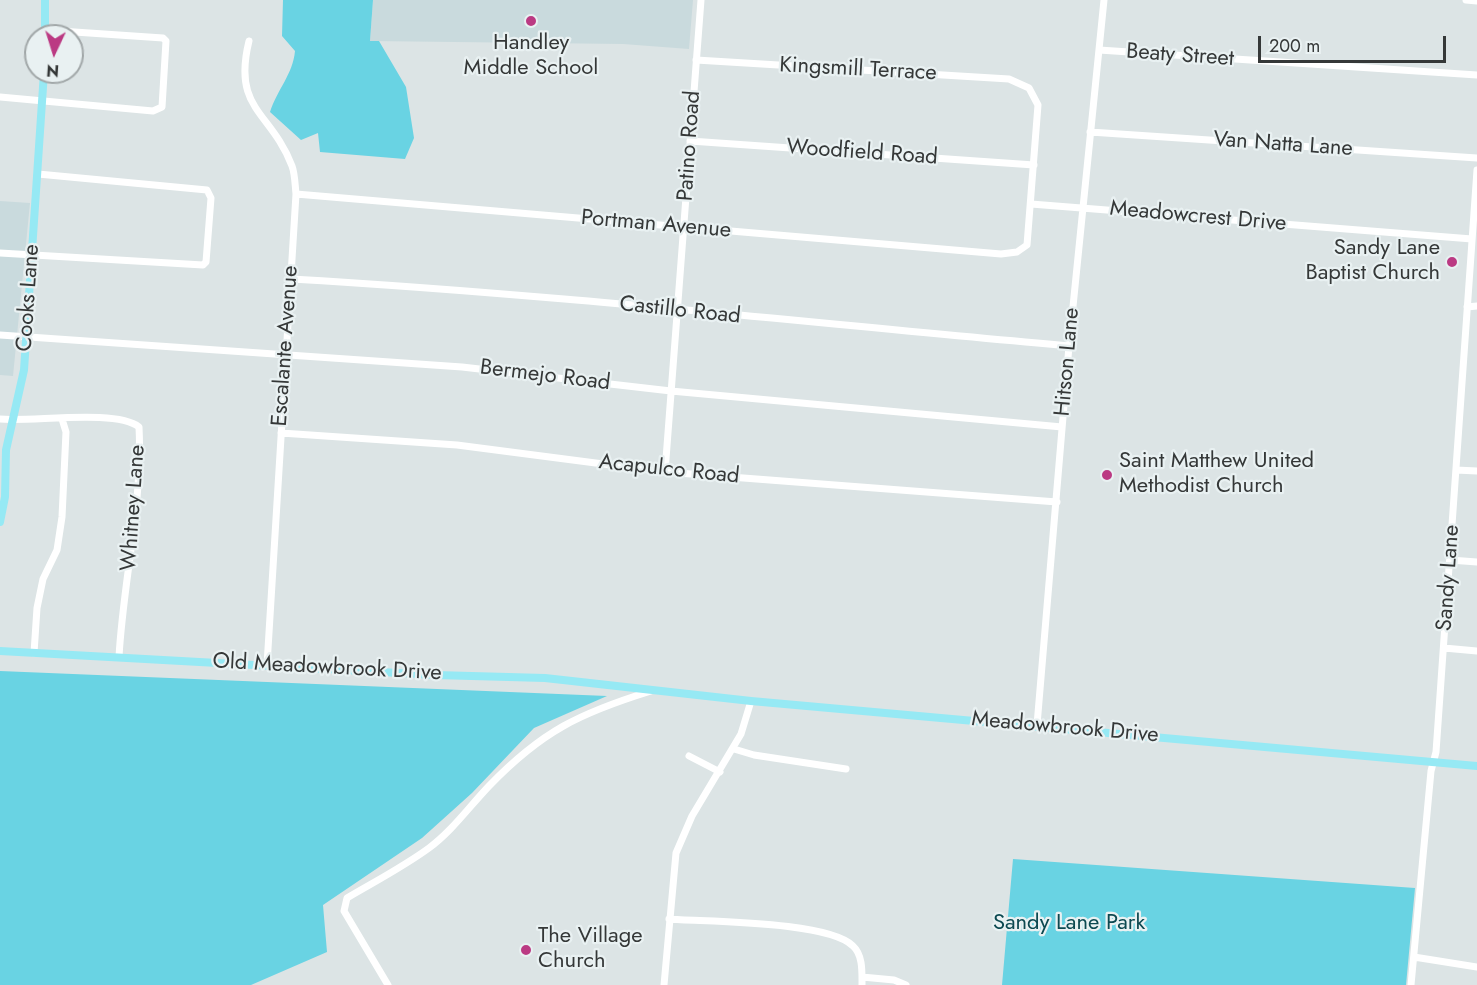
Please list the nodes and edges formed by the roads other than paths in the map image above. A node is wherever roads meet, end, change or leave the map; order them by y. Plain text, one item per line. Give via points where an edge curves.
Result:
1 (45, 0) edge
2 (701, 0) edge
3 (1104, 0) edge
4 (1467, 0) edge
5 (1477, 1) edge
6 (45, 24) edge
7 (84, 35) edge
8 (249, 41) dead end
9 (1099, 50) junction
10 (696, 60) junction
11 (1477, 75) edge
12 (44, 84) edge
13 (0, 97) edge
14 (43, 103) junction
15 (1090, 132) junction
16 (690, 141) junction
17 (1477, 158) edge
18 (1034, 165) junction
19 (1477, 170) edge
20 (39, 174) junction
21 (296, 194) junction
22 (1031, 204) junction
23 (1082, 208) junction
24 (683, 227) junction
25 (1472, 239) junction
26 (0, 253) edge
27 (32, 254) junction
28 (291, 279) junction
29 (1477, 306) edge
30 (1467, 307) junction
31 (677, 311) junction
32 (0, 335) edge
33 (26, 337) junction
34 (1069, 346) junction
35 (286, 356) junction
36 (671, 391) junction
37 (0, 419) edge
38 (12, 420) junction
39 (62, 420) junction
40 (1062, 426) junction
41 (281, 433) junction
42 (1456, 470) junction
43 (1477, 471) edge
44 (665, 472) junction
45 (1057, 502) junction
46 (0, 522) edge
47 (1450, 560) junction
48 (1477, 562) edge
49 (1444, 648) junction
50 (0, 651) edge
51 (1477, 651) edge
52 (34, 653) junction
53 (119, 657) junction
54 (267, 665) junction
55 (654, 691) junction
56 (751, 701) junction
57 (1037, 725) junction
58 (734, 749) junction
59 (689, 756) dead end
60 (1435, 762) junction
61 (1477, 766) edge
62 (846, 769) dead end
63 (720, 772) junction
64 (669, 919) junction
65 (1414, 957) junction
66 (1477, 967) edge
67 (862, 981) edge
68 (388, 985) edge
69 (664, 985) edge
70 (906, 985) edge
71 (1411, 985) edge

1 - 6 main road
2 - 10 street, Patino Road
3 - 9 street, Hitson Lane
4 - 5 street
7 - 14 street via 163,38 166,41 162,107 158,110
8 - 21 street, Escalante Avenue via 244,61 246,92 287,153
9 - 11 street, Beaty Street
9 - 15 street, Hitson Lane
10 - 16 street, Patino Road
10 - 18 street, Kingsmill Terrace via 1009,79 1029,88 1038,105
12 - 14 main road, Cooks Lane
13 - 14 street
14 - 20 main road, Cooks Lane
15 - 17 street, Van Natta Lane
15 - 23 street, Hitson Lane
16 - 18 street, Woodfield Road
16 - 24 street, Patino Road
18 - 22 street
19 - 25 street, Sandy Lane
20 - 27 main road, Cooks Lane
20 - 27 street via 207,190 211,198 207,257 203,265
21 - 24 street, Portman Avenue
21 - 28 street, Escalante Avenue
22 - 23 street, Meadowcrest Drive
22 - 24 street, Portman Avenue via 1027,244 1017,252 1001,254
23 - 25 street, Meadowcrest Drive
23 - 34 street, Hitson Lane
24 - 31 street, Patino Road
25 - 30 street, Sandy Lane
26 - 27 street
27 - 33 main road, Cooks Lane
28 - 31 street, Castillo Road via 468,289
28 - 35 street, Escalante Avenue
29 - 30 street
30 - 42 street, Sandy Lane
31 - 34 street, Castillo Road
31 - 36 street, Patino Road
32 - 33 street, Bermejo Road
33 - 35 street, Bermejo Road
33 - 38 main road, Cooks Lane via 24,370
34 - 40 street, Hitson Lane
35 - 36 street, Bermejo Road via 462,367
35 - 41 street, Escalante Avenue
36 - 40 street, Bermejo Road
36 - 44 street, Patino Road
37 - 38 street, Whitney Lane
38 - 39 street, Whitney Lane
38 - 46 main road, Cooks Lane
39 - 52 street via 66,432 62,517 57,550 43,579 37,608
39 - 53 street, Whitney Lane via 102,417 125,420 139,427
40 - 45 street, Hitson Lane
41 - 44 street, Acapulco Road via 457,445
41 - 54 street, Escalante Avenue
42 - 43 street
42 - 47 street, Sandy Lane
44 - 45 street, Acapulco Road
45 - 57 street, Hitson Lane
47 - 48 street
47 - 49 street, Sandy Lane
49 - 51 street
49 - 60 street, Sandy Lane
50 - 52 main road, Old Meadowbrook Drive
52 - 53 main road, Old Meadowbrook Drive
53 - 54 main road, Old Meadowbrook Drive
54 - 55 main road, Old Meadowbrook Drive via 498,675
55 - 56 main road, Meadowbrook Drive
55 - 68 street via 596,708 537,741 429,848 344,902 349,921
56 - 57 main road, Meadowbrook Drive
56 - 58 street
57 - 60 main road, Meadowbrook Drive
58 - 62 street
58 - 63 street
59 - 63 street
60 - 61 main road, Meadowbrook Drive
60 - 65 street, Sandy Lane via 1431,771
63 - 64 street via 680,842
64 - 67 street via 832,934 857,950
64 - 69 street
65 - 66 street
65 - 71 street, Sandy Lane
67 - 70 street via 894,980

